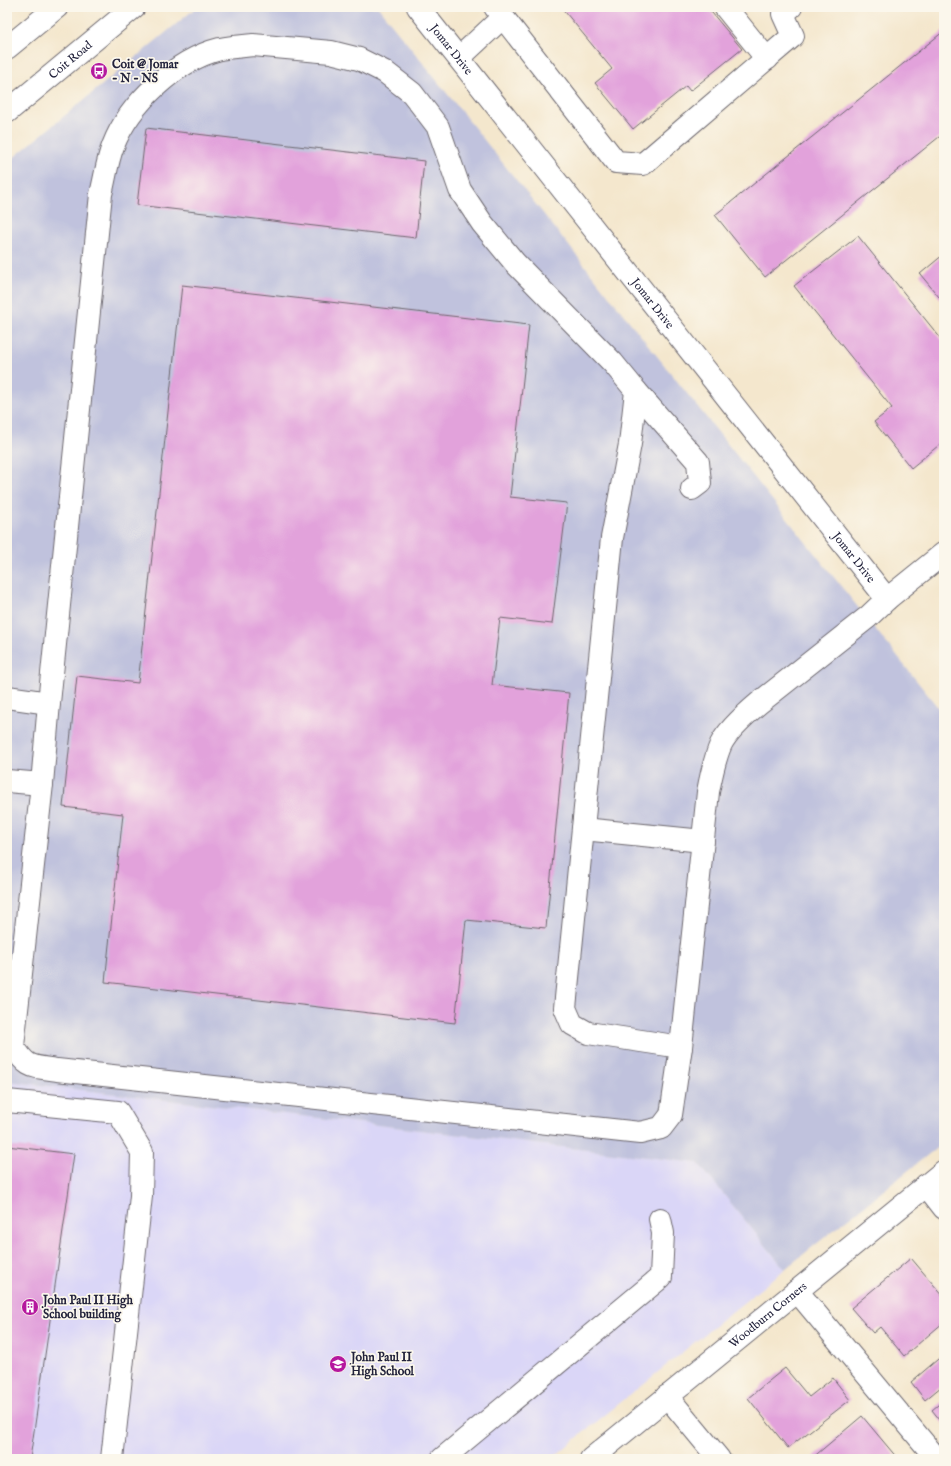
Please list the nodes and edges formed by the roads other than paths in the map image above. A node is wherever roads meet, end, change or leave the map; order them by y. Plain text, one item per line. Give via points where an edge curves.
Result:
1 (57, 7) edge
2 (134, 7) edge
3 (418, 7) edge
4 (725, 7) edge
5 (791, 7) edge
6 (499, 12) edge
7 (7, 48) edge
8 (459, 58) junction
9 (767, 59) junction
10 (7, 112) edge
11 (636, 391) junction
12 (692, 489) dead end
13 (944, 552) edge
14 (887, 599) junction
15 (7, 697) edge
16 (49, 703) junction
17 (7, 781) edge
18 (42, 784) junction
19 (583, 829) junction
20 (703, 841) junction
21 (681, 1047) junction
22 (7, 1063) edge
23 (32, 1066) junction
24 (7, 1101) edge
25 (944, 1171) edge
26 (926, 1185) junction
27 (944, 1208) edge
28 (660, 1219) dead end
29 (797, 1291) junction
30 (667, 1396) junction
31 (112, 1459) edge
32 (442, 1459) edge
33 (591, 1459) edge
34 (720, 1459) edge
35 (936, 1459) edge

1 - 7 street
2 - 10 street, Coit Road
3 - 8 street, Jomar Drive
4 - 9 street
5 - 9 street via 783,14 793,36
6 - 8 street
6 - 9 street via 616,162 643,164
8 - 14 street, Jomar Drive
11 - 12 street via 698,462 700,483
11 - 16 street via 613,363 515,263 482,223 460,190 438,127 412,93 385,72 359,59 331,52 254,45 220,49 185,63 150,91 121,128 112,147 101,194
11 - 19 street via 630,444 612,538
13 - 14 street
14 - 20 street via 741,718 722,743 712,769
15 - 16 street
16 - 18 street
17 - 18 street
18 - 23 street via 13,1040 13,1046 22,1060
19 - 20 street
19 - 21 street via 565,1008 572,1024 588,1033
20 - 21 street
21 - 23 street via 671,1115 661,1128 640,1133
22 - 23 street
24 - 31 street via 118,1112 142,1152 141,1196
25 - 26 street, Woodburn Corners
26 - 27 street
26 - 29 street, Woodburn Corners
28 - 32 street via 663,1233 661,1277
29 - 30 street, Woodburn Corners
29 - 35 street
30 - 33 street, Woodburn Corners
30 - 34 street

